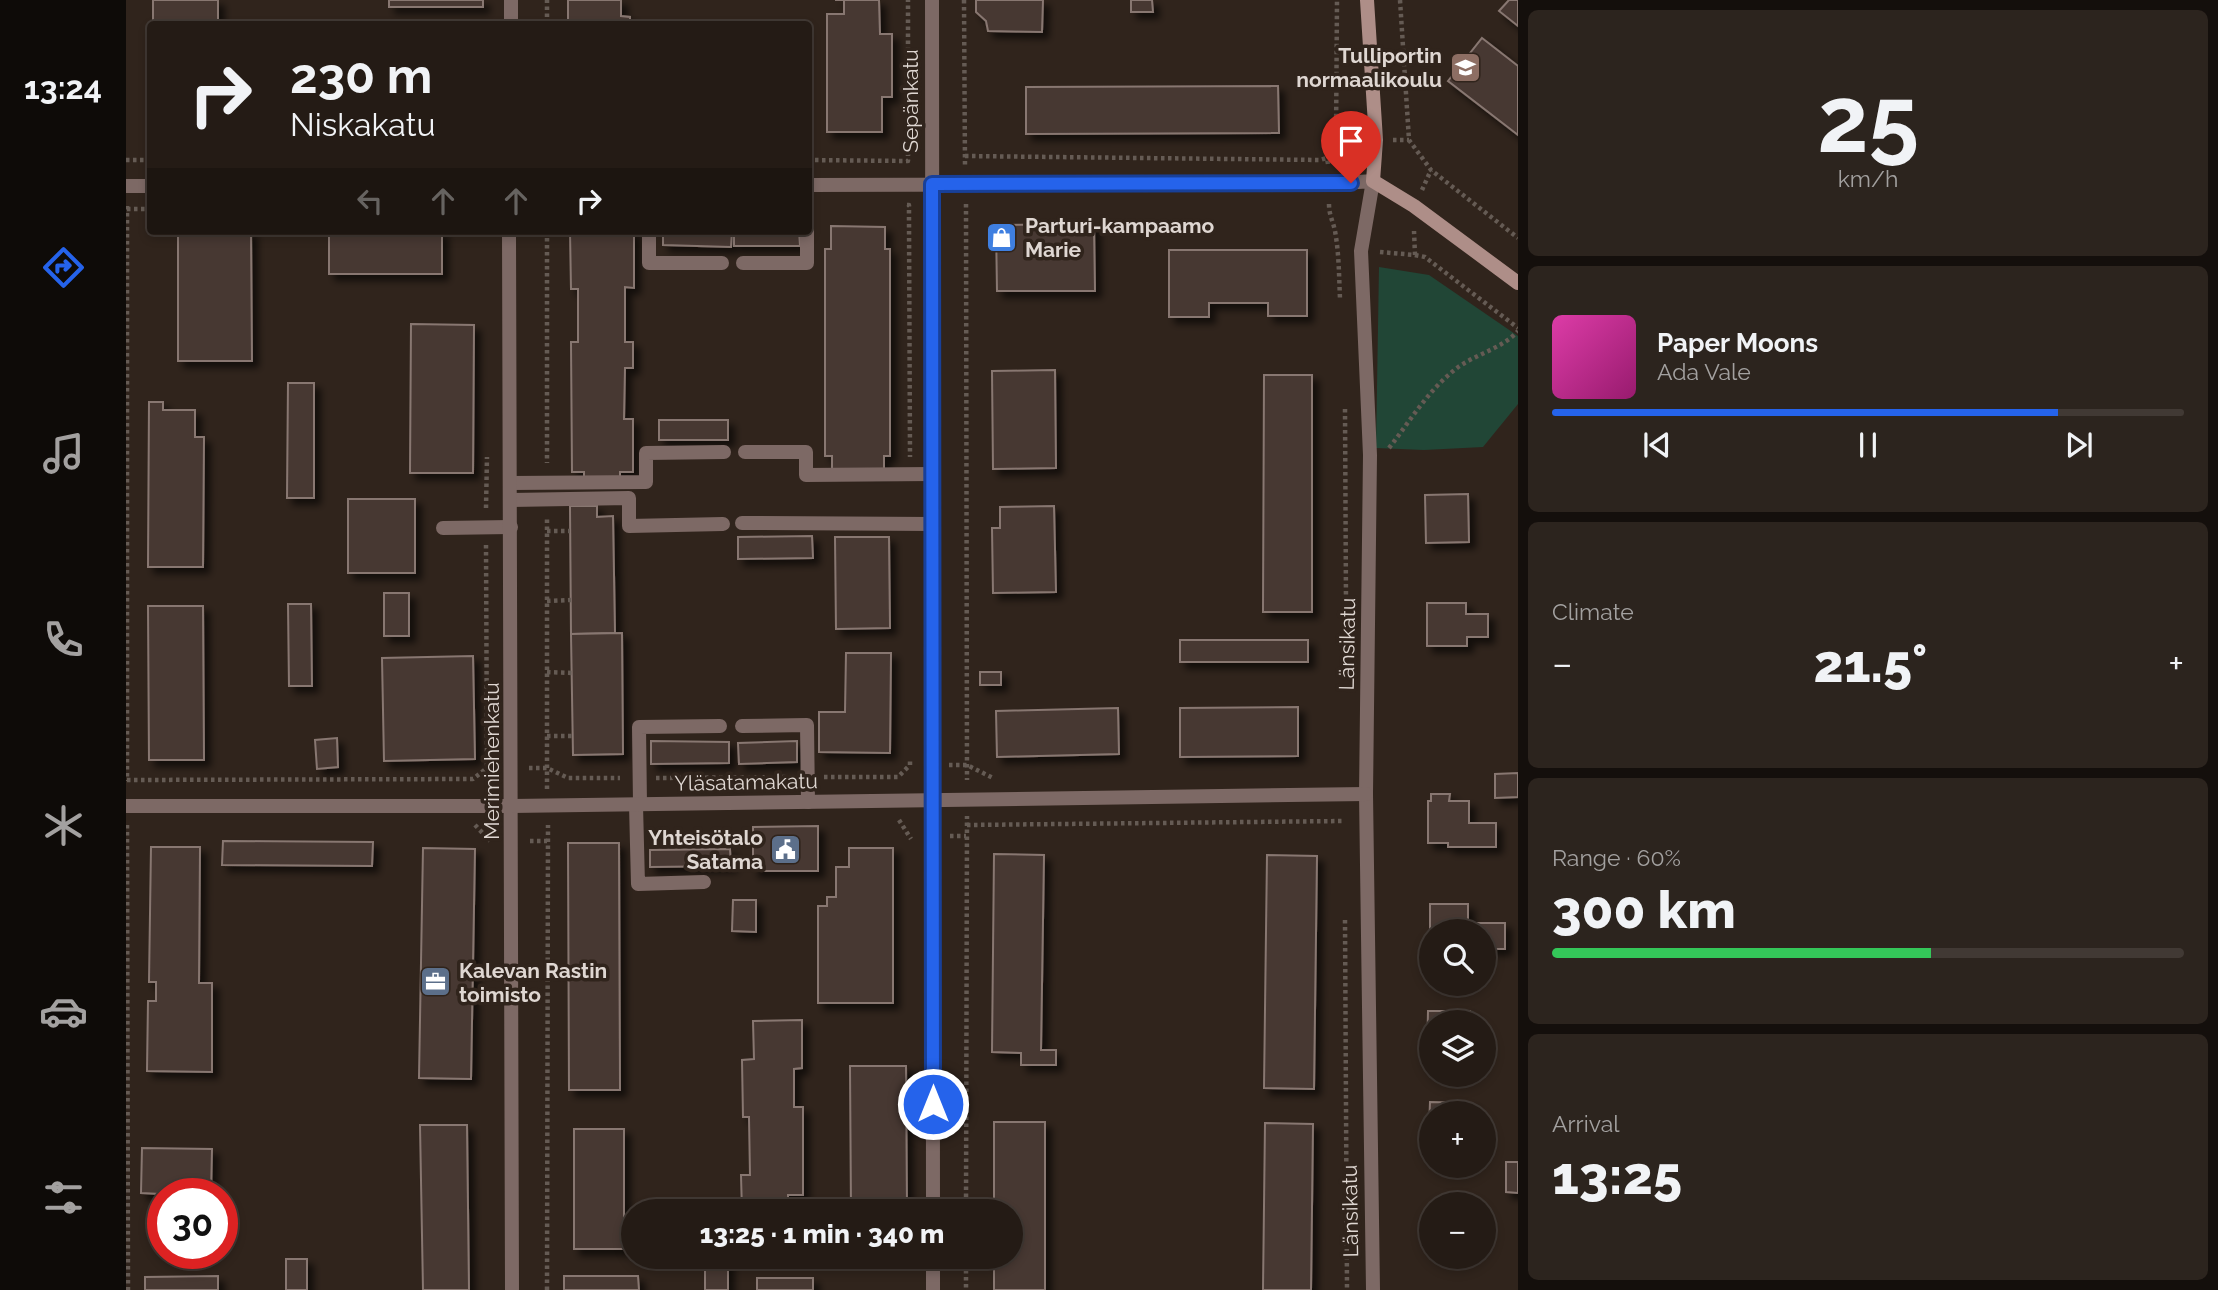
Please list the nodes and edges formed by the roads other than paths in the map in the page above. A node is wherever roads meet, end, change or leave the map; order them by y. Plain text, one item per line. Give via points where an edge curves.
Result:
1 (511, 0) edge
2 (932, 0) edge
3 (1367, 0) edge
4 (511, 21) edge
5 (1373, 181) junction
6 (812, 184) edge
7 (932, 184) junction
8 (126, 186) edge
9 (147, 186) edge
10 (509, 235) edge
11 (649, 235) edge
12 (807, 235) edge
13 (722, 263) dead end
14 (743, 263) dead end
15 (1518, 283) edge
16 (724, 452) dead end
17 (745, 452) dead end
18 (932, 474) junction
19 (510, 483) junction
20 (510, 500) junction
21 (742, 523) dead end
22 (723, 524) dead end
23 (932, 524) junction
24 (511, 527) junction
25 (443, 528) dead end
26 (720, 726) dead end
27 (742, 726) dead end
28 (1366, 794) junction
29 (808, 802) junction
30 (933, 802) junction
31 (638, 804) junction
32 (127, 806) edge
33 (512, 806) junction
34 (704, 882) dead end
35 (933, 1199) edge
36 (933, 1269) edge
37 (512, 1290) edge
38 (933, 1290) edge
39 (1373, 1290) edge

1 - 4 street
2 - 7 street, Sepänkatu
3 - 5 street, Länsikatu via 1376,140
5 - 7 street
5 - 15 street
5 - 28 street, Länsikatu via 1361,251 1370,455
6 - 7 street
7 - 18 street, Sepänkatu
8 - 9 street
10 - 19 street, Merimiehenkatu
11 - 13 street via 649,263
12 - 14 street via 807,263
16 - 19 street via 646,453 646,482
17 - 18 street via 806,452 806,475
18 - 23 street, Sepänkatu
19 - 20 street, Merimiehenkatu
20 - 22 street via 629,498 629,526
20 - 24 street, Merimiehenkatu
21 - 23 street
23 - 30 street, Sepänkatu
24 - 25 street
24 - 33 street, Merimiehenkatu
26 - 31 street via 639,727
27 - 29 street via 807,725
28 - 30 street, Yläsatamakatu
28 - 39 street, Länsikatu
29 - 30 street, Yläsatamakatu
29 - 31 street, Yläsatamakatu
30 - 35 street, Sepänkatu
31 - 33 street, Yläsatamakatu
31 - 34 street via 638,884
32 - 33 street, Yläsatamakatu
33 - 37 street, Merimiehenkatu
36 - 38 street

